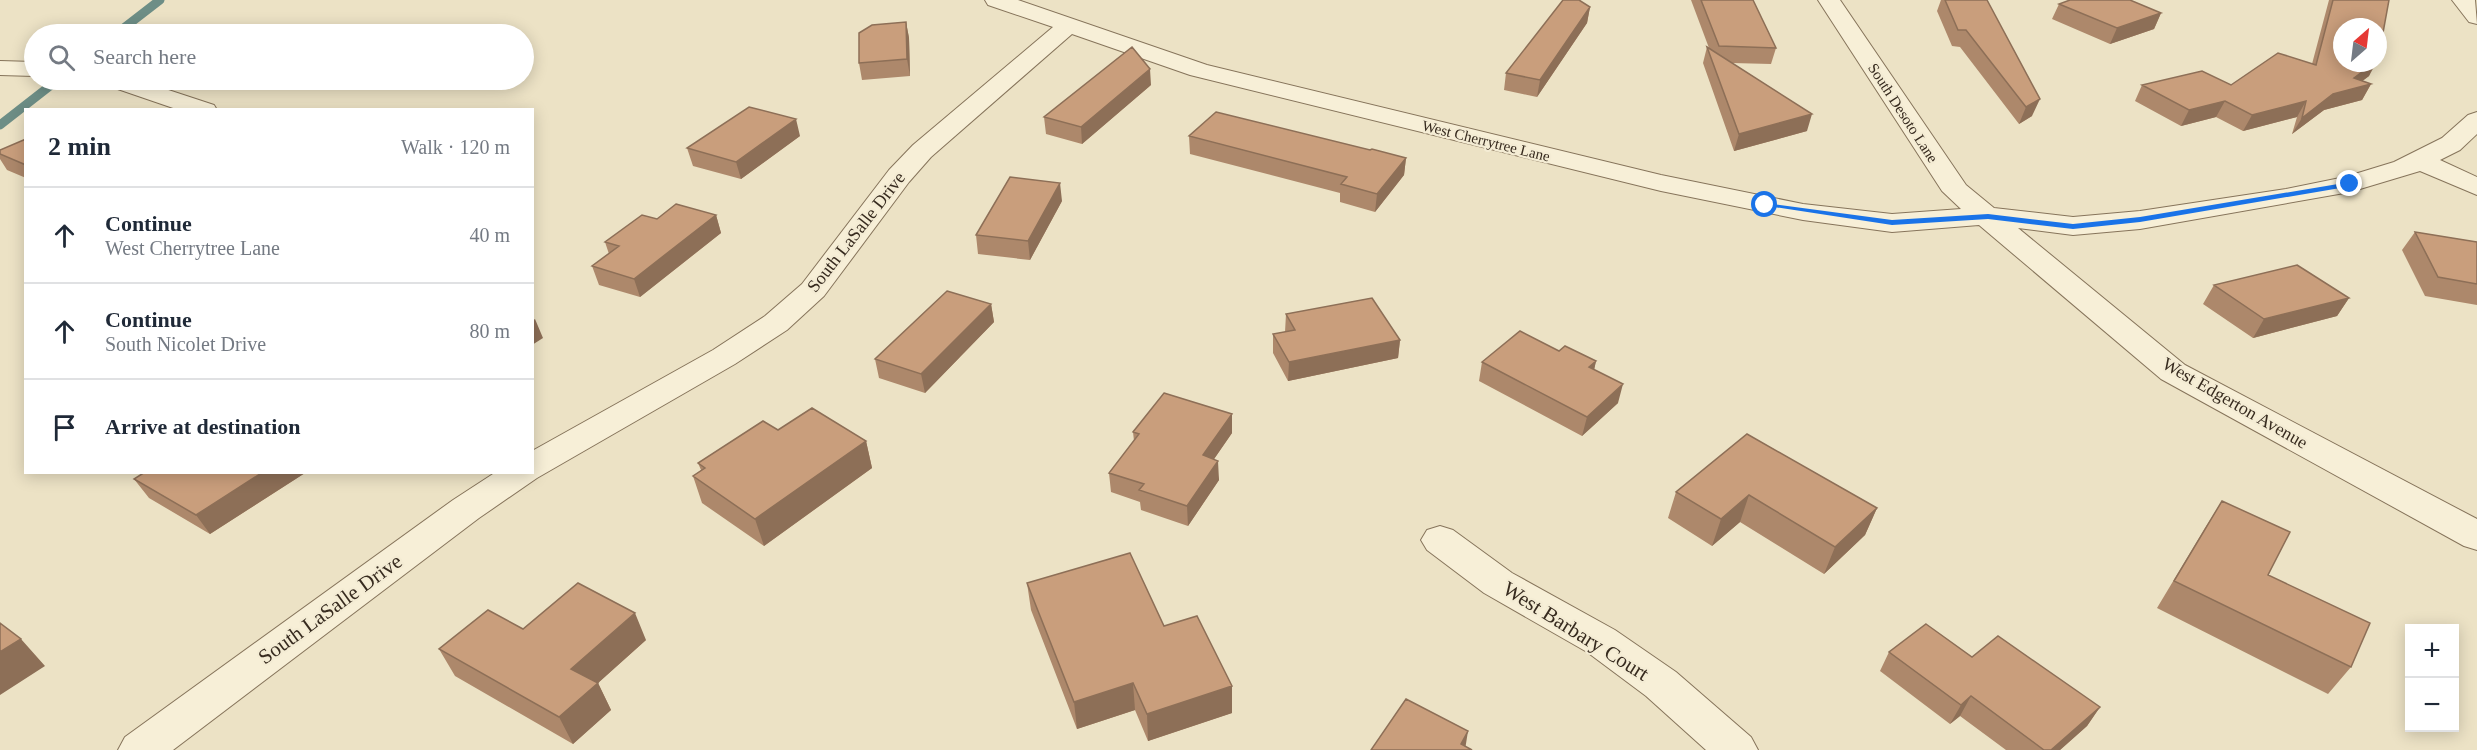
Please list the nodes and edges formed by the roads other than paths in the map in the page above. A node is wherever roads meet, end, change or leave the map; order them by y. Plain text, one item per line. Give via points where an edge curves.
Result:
1 (996, 0) edge
2 (1829, 0) edge
3 (2463, 0) edge
4 (2477, 17) edge
5 (1068, 26) junction
6 (0, 68) edge
7 (24, 69) edge
8 (145, 90) edge
9 (199, 108) edge
10 (2477, 120) edge
11 (2421, 161) junction
12 (2477, 187) edge
13 (1988, 216) junction
14 (534, 466) edge
15 (520, 474) edge
16 (2477, 536) edge
17 (1440, 540) dead end
18 (140, 750) edge
19 (1736, 750) edge

1 - 5 street, West Cherrytree Lane
2 - 13 street, South Desoto Lane via 1956,191
3 - 4 street
5 - 13 street, West Cherrytree Lane via 1199,70 1765,205 1892,223
5 - 14 street, South LaSalle Drive via 922,151 813,290 776,323
6 - 7 street
8 - 9 street
10 - 11 street, West Cherrytree Lane via 2451,144
11 - 12 street
11 - 13 street, West Cherrytree Lane via 2350,184 2140,220 2073,226
13 - 16 street, West Edgerton Avenue via 2173,372
15 - 18 street, South LaSalle Drive
17 - 19 street, West Barbary Court via 1498,583 1610,647 1661,684

